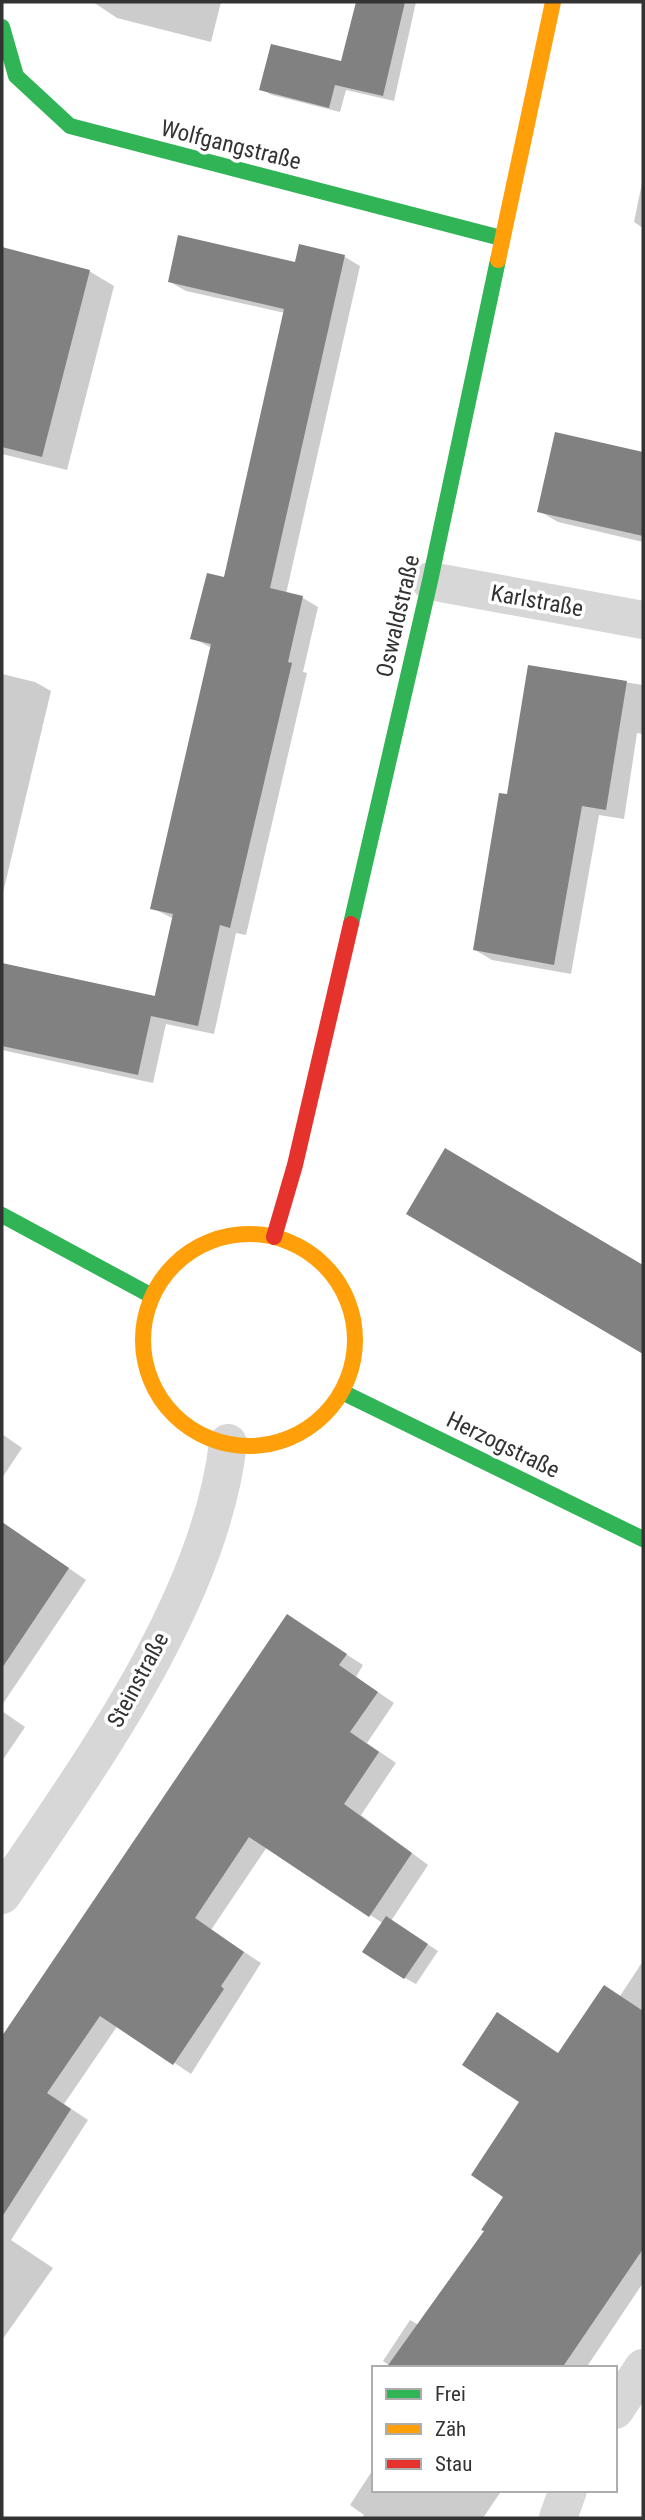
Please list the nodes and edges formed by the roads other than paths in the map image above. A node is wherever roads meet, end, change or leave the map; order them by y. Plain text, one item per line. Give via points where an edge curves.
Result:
1 (553, 2) edge
2 (2, 27) edge
3 (501, 238) junction
4 (430, 581) junction
5 (643, 620) edge
6 (2, 1215) edge
7 (274, 1237) junction
8 (152, 1296) junction
9 (342, 1392) junction
10 (228, 1443) junction
11 (643, 1539) edge
12 (2, 1895) edge
13 (643, 2368) edge
14 (617, 2407) edge
15 (567, 2492) edge
16 (558, 2518) edge

1 - 3 street, Oswaldstraße
2 - 3 street, Wolfgangstraße via 16,76 70,127
3 - 4 street, Oswaldstraße
4 - 5 street, Karlstraße
4 - 7 street, Oswaldstraße via 295,1165
6 - 8 street
7 - 8 street via 228,1235 197,1247 170,1268
7 - 9 street via 294,1243 322,1262 345,1291 356,1326 354,1364
8 - 10 street via 142,1328 144,1362 157,1393 178,1419 209,1439
9 - 10 street via 315,1425 282,1442 245,1447
9 - 11 street, Herzogstraße
10 - 12 street, Steinstraße via 201,1553 151,1660 99,1751
13 - 14 street
15 - 16 street

